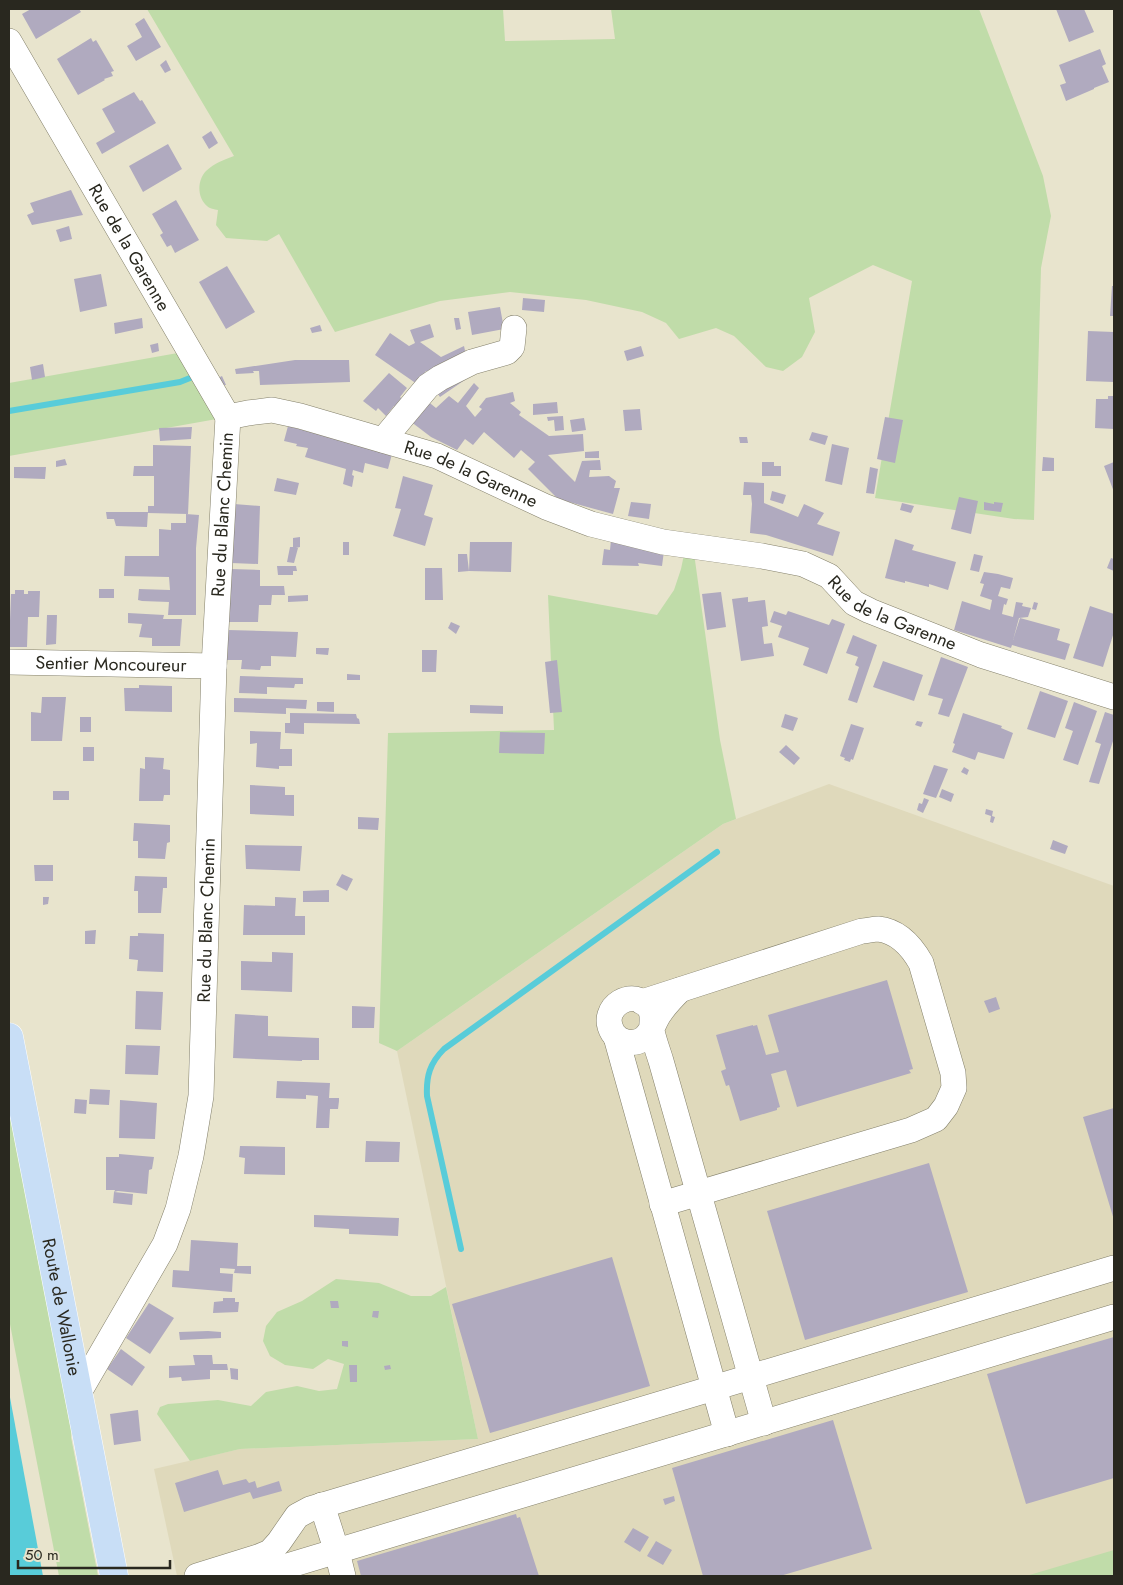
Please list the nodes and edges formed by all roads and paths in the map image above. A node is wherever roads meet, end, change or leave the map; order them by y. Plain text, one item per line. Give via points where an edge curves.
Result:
1 (9, 41) edge
2 (514, 328) dead end
3 (228, 417) junction
4 (382, 440) junction
5 (9, 662) edge
6 (214, 666) junction
7 (1114, 697) edge
8 (680, 990) junction
9 (642, 1002) junction
10 (652, 1028) junction
11 (9, 1037) edge
12 (616, 1037) junction
13 (687, 1154) junction
14 (745, 1179) junction
15 (698, 1193) junction
16 (662, 1204) junction
17 (1114, 1268) edge
18 (1114, 1317) edge
19 (751, 1377) junction
20 (714, 1388) junction
21 (78, 1394) junction
22 (764, 1422) junction
23 (727, 1434) junction
24 (322, 1505) junction
25 (337, 1552) junction
26 (114, 1576) edge
27 (200, 1576) edge
28 (254, 1576) edge
29 (343, 1576) edge

1 - 3 street, Rue de la Garenne
2 - 4 street via 512,347 507,352 472,362 428,386
3 - 4 street, Rue de la Garenne via 272,410
3 - 6 street, Rue du Blanc Chemin
4 - 7 street, Rue de la Garenne via 437,456 546,507 591,524 663,542 803,564 829,576 854,603 870,611 981,655
5 - 6 street, Sentier Moncoureur
6 - 21 street, Rue du Blanc Chemin via 201,1096 191,1156 178,1209 165,1244
8 - 9 street
8 - 10 street
8 - 14 street via 862,932 878,930 894,933 906,942 921,963 953,1073 954,1088 936,1119 911,1130
9 - 10 street via 650,1008
9 - 12 street via 626,999 610,1012 610,1027
10 - 12 street via 642,1040 634,1042
10 - 13 street
11 - 21 main road, Route de Wallonie
12 - 16 street
13 - 14 street via 706,1170
13 - 15 street
14 - 15 street
15 - 16 street
15 - 19 street
16 - 20 street
17 - 19 street
18 - 22 street
19 - 20 street
19 - 22 street
20 - 23 street
20 - 24 street
21 - 26 main road, Route de Wallonie
22 - 23 street
23 - 25 street
24 - 25 street
24 - 27 street via 297,1516 270,1552
25 - 28 street
25 - 29 street

